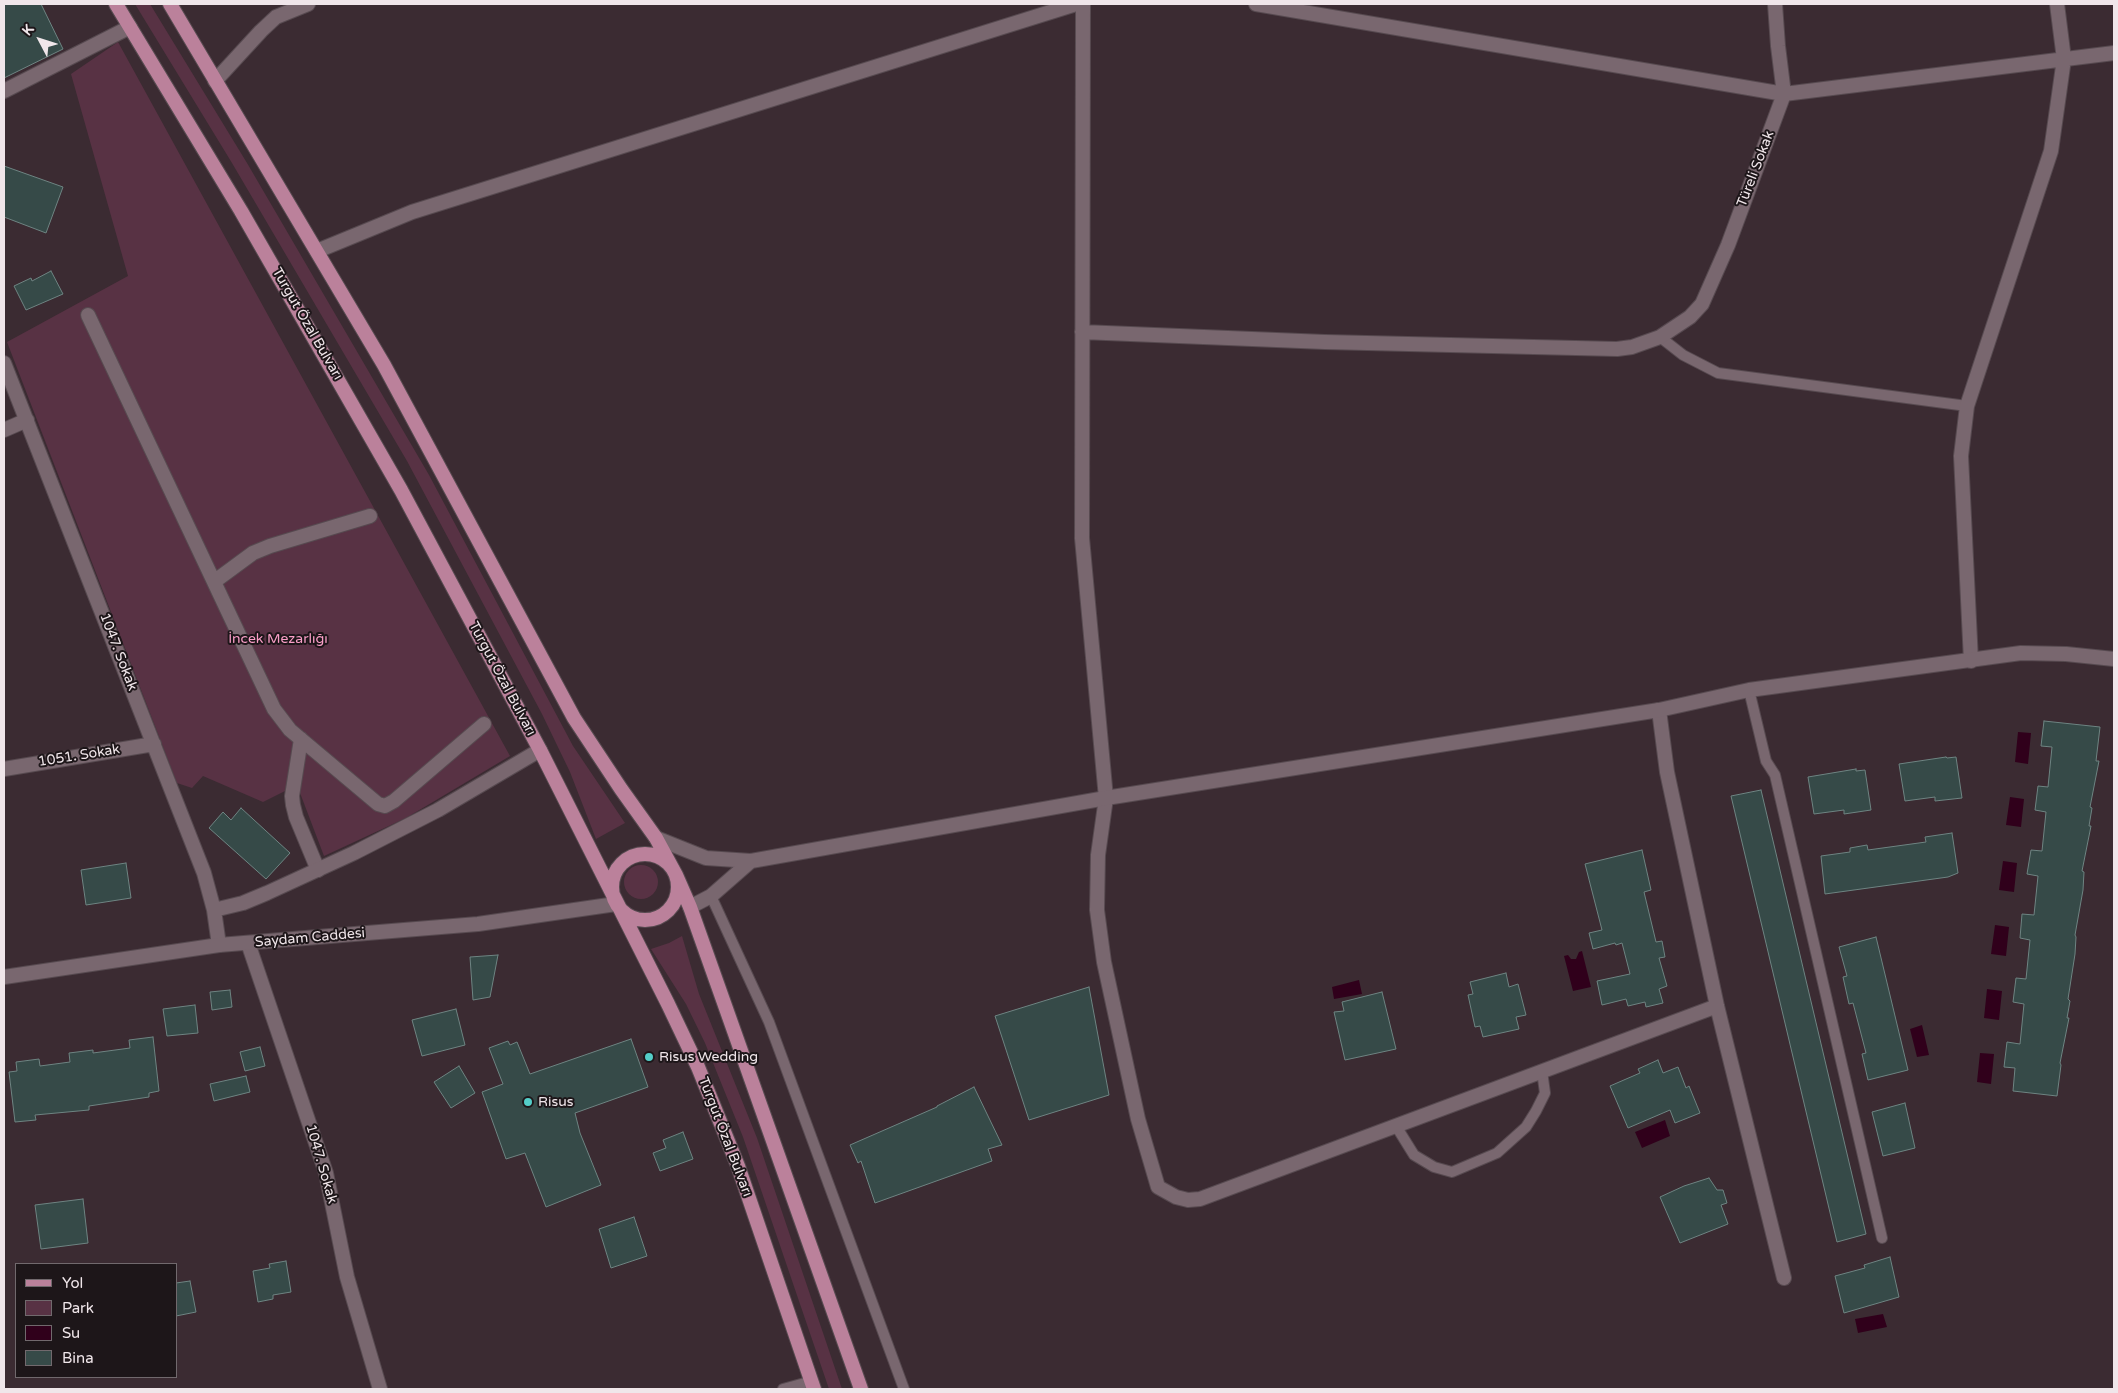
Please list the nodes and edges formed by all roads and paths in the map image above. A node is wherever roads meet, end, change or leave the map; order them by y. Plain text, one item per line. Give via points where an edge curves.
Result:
1 (116, 4) edge
2 (170, 4) edge
3 (308, 4) edge
4 (1076, 4) edge
5 (1083, 4) edge
6 (1256, 4) edge
7 (1775, 4) edge
8 (2057, 4) edge
9 (130, 27) junction
10 (2114, 53) edge
11 (2064, 59) junction
12 (215, 81) junction
13 (4, 91) edge
14 (1784, 94) junction
15 (317, 251) junction
16 (88, 315) dead end
17 (1082, 332) junction
18 (1660, 337) junction
19 (4, 363) edge
20 (1967, 406) junction
21 (27, 420) junction
22 (4, 430) edge
23 (370, 516) dead end
24 (215, 581) junction
25 (2114, 659) edge
26 (1971, 661) junction
27 (1750, 690) junction
28 (1659, 710) junction
29 (484, 724) dead end
30 (301, 739) junction
31 (154, 744) junction
32 (540, 750) junction
33 (4, 769) edge
34 (1106, 798) junction
35 (656, 838) junction
36 (751, 861) junction
37 (318, 870) junction
38 (676, 876) junction
39 (711, 896) junction
40 (616, 904) junction
41 (690, 908) junction
42 (214, 910) junction
43 (248, 943) junction
44 (219, 945) junction
45 (4, 978) edge
46 (1717, 1006) junction
47 (1542, 1071) junction
48 (1396, 1126) junction
49 (1882, 1238) dead end
50 (1784, 1278) dead end
51 (813, 1385) edge
52 (380, 1389) edge
53 (783, 1389) edge
54 (861, 1389) edge
55 (904, 1389) edge

1 - 9 main road, Turgut Özal Bulvarı
2 - 12 main road
3 - 12 street via 276,17
4 - 15 street via 412,212
5 - 17 street
6 - 14 street
7 - 14 street
8 - 11 street
9 - 13 street
9 - 32 main road, Turgut Özal Bulvarı via 241,211 382,456
10 - 11 street
11 - 14 street
11 - 20 street via 2051,151
12 - 15 main road
14 - 18 street, Türeli Sokak via 1728,245 1702,304
15 - 35 main road via 440,466 574,718
16 - 24 street
17 - 18 street, Türeli Sokak via 1598,349 1632,347
17 - 34 street via 1082,538
18 - 20 lane via 1683,355 1718,373
19 - 21 street, 1047. Sokak
20 - 26 street via 1961,456
21 - 22 street
21 - 31 street, 1047. Sokak
23 - 24 street via 253,553
24 - 30 street via 274,709
25 - 26 street via 2021,654
26 - 27 street
27 - 28 street
27 - 49 lane via 1766,761 1775,775
28 - 34 street
28 - 46 street via 1667,772
29 - 30 street via 384,806
30 - 37 street via 292,805
31 - 33 street, 1051. Sokak
31 - 42 street, 1047. Sokak via 204,873
32 - 37 street via 438,810
32 - 40 main road, Turgut Özal Bulvarı
34 - 36 street
34 - 48 street via 1096,884 1100,936 1138,1119 1158,1187 1176,1197 1200,1199
35 - 36 street via 706,858
35 - 38 main road
36 - 39 street
37 - 42 street via 243,903
38 - 40 main road via 678,887 671,908 653,920 632,918
38 - 40 main road via 662,858 651,855 629,858 615,873 612,894
38 - 41 main road
39 - 41 street
39 - 55 lane via 769,1022
40 - 43 street, Saydam Caddesi via 478,924
40 - 51 main road, Turgut Özal Bulvarı via 668,1004 716,1110
41 - 54 main road
42 - 44 street, 1047. Sokak
43 - 44 street, Saydam Caddesi
43 - 52 street, 1047. Sokak via 323,1163 347,1277
44 - 45 street, Saydam Caddesi
46 - 47 street
46 - 50 street
47 - 48 street
47 - 48 lane via 1545,1093 1526,1127 1497,1153 1452,1172 1434,1168 1414,1155
51 - 53 lane

